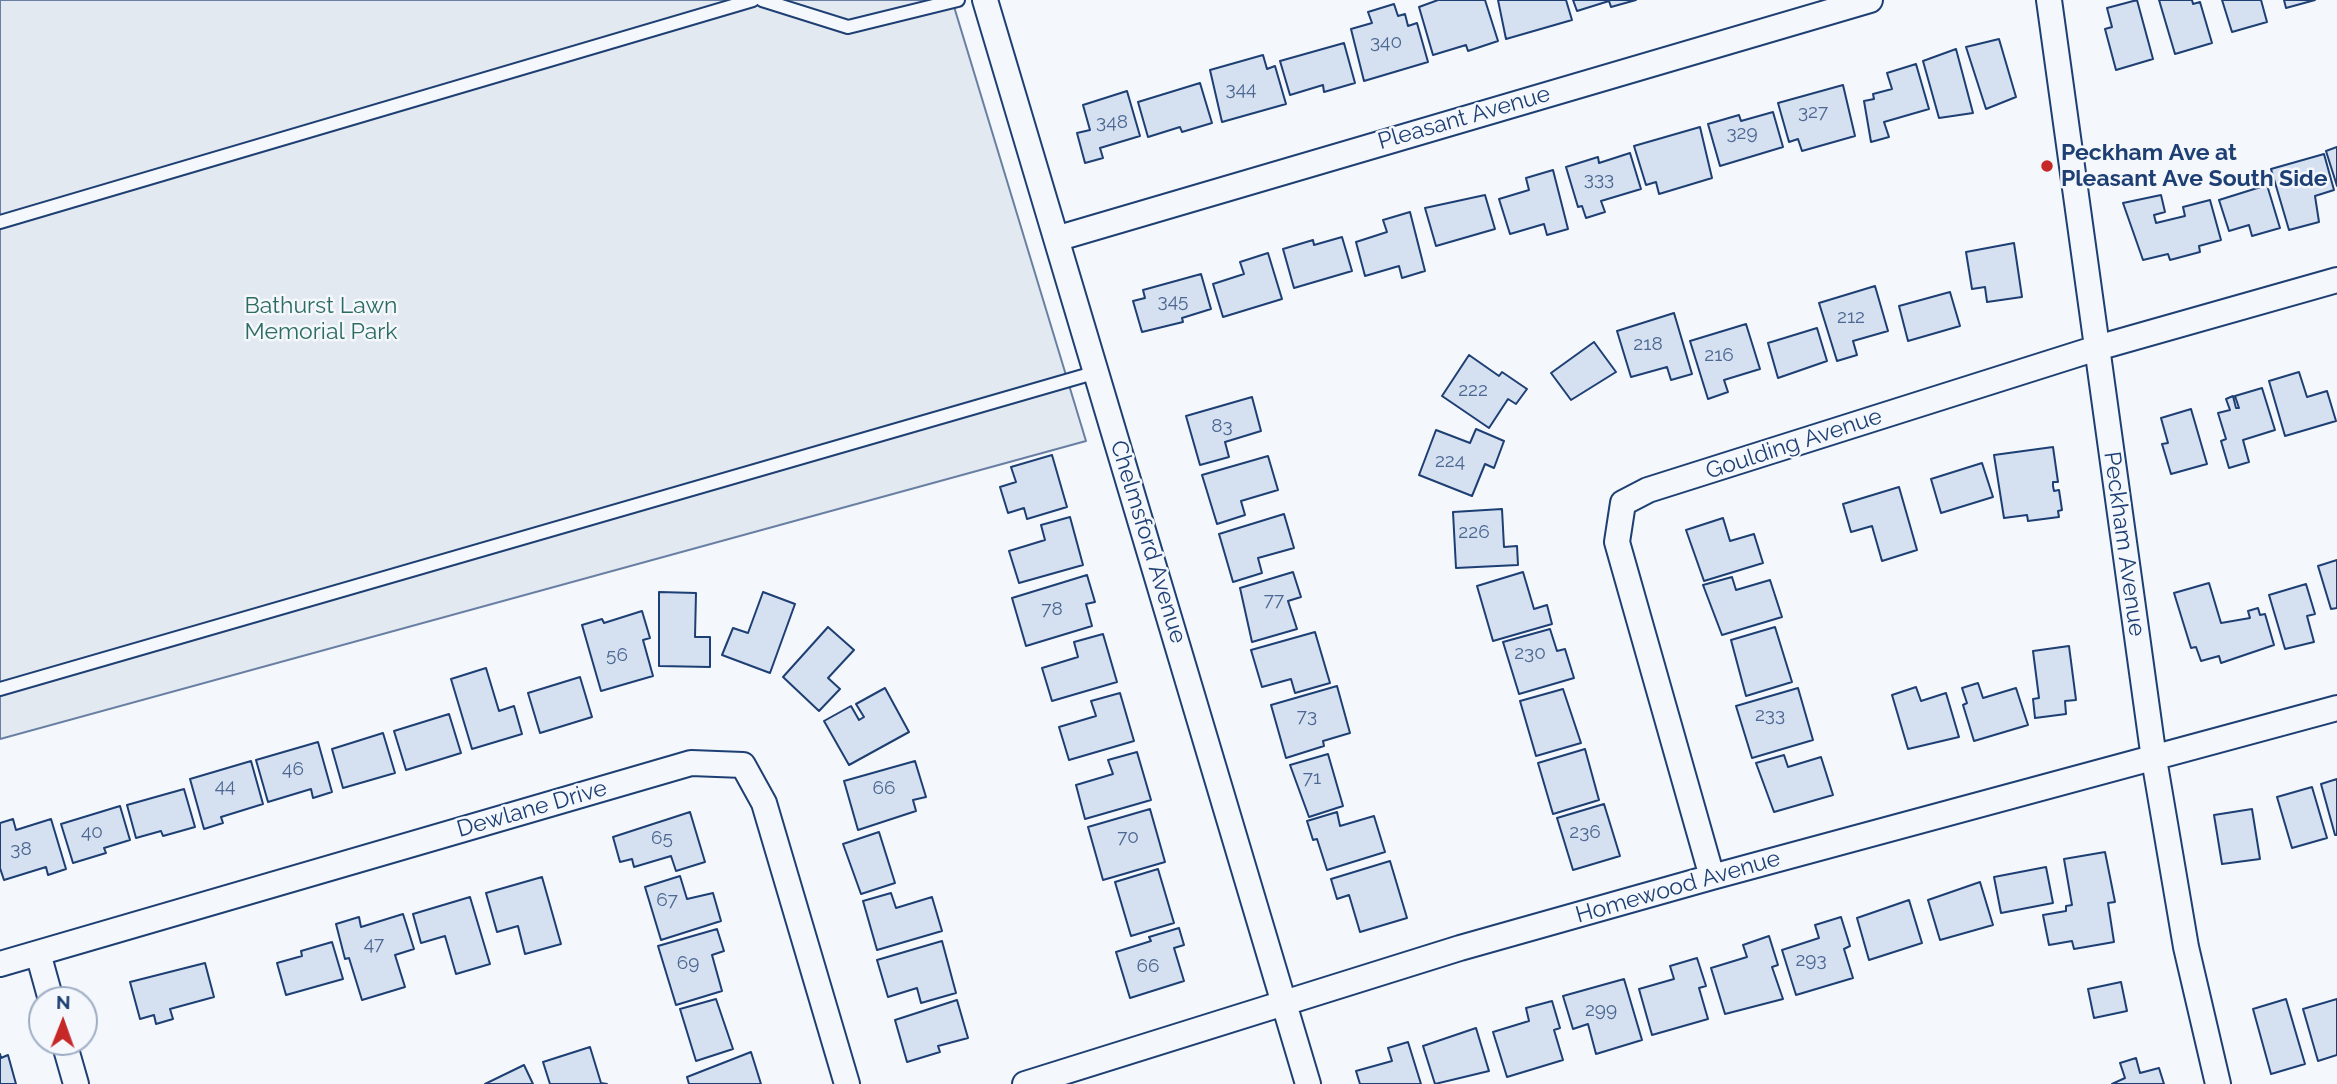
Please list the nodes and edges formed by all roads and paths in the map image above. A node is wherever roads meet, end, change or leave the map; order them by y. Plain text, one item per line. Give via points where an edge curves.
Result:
1 (753, 0) edge
2 (762, 0) edge
3 (958, 0) edge
4 (985, 0) edge
5 (1870, 0) edge
6 (2049, 0) edge
7 (0, 222) edge
8 (1059, 238) junction
9 (2337, 280) edge
10 (2097, 348) junction
11 (1097, 372) junction
12 (0, 690) edge
13 (2337, 708) edge
14 (2154, 759) junction
15 (1712, 877) junction
16 (38, 953) junction
17 (0, 964) edge
18 (47, 986) edge
19 (1286, 1004) junction
20 (68, 1056) edge
21 (76, 1084) edge
22 (847, 1084) edge
23 (1025, 1084) edge
24 (1308, 1084) edge
25 (2218, 1084) edge

1 - 7 lane
2 - 3 lane via 848,27
4 - 8 street, Chelmsford Avenue
5 - 8 street, Pleasant Avenue
6 - 10 street, Peckham Avenue
8 - 11 street, Chelmsford Avenue
9 - 10 street, Goulding Avenue
10 - 14 street, Peckham Avenue
10 - 15 street, Goulding Avenue via 1648,490 1623,503 1617,542
11 - 12 lane
11 - 19 street, Chelmsford Avenue
13 - 14 street, Homewood Avenue
14 - 15 street, Homewood Avenue
14 - 25 street, Peckham Avenue via 2186,947
15 - 19 street, Homewood Avenue via 1460,948
16 - 17 street, Dewlane Drive
16 - 18 street
16 - 22 street, Dewlane Drive via 691,763 743,765 764,803
19 - 23 street, Homewood Avenue
19 - 24 street, Chelmsford Avenue
20 - 21 street

